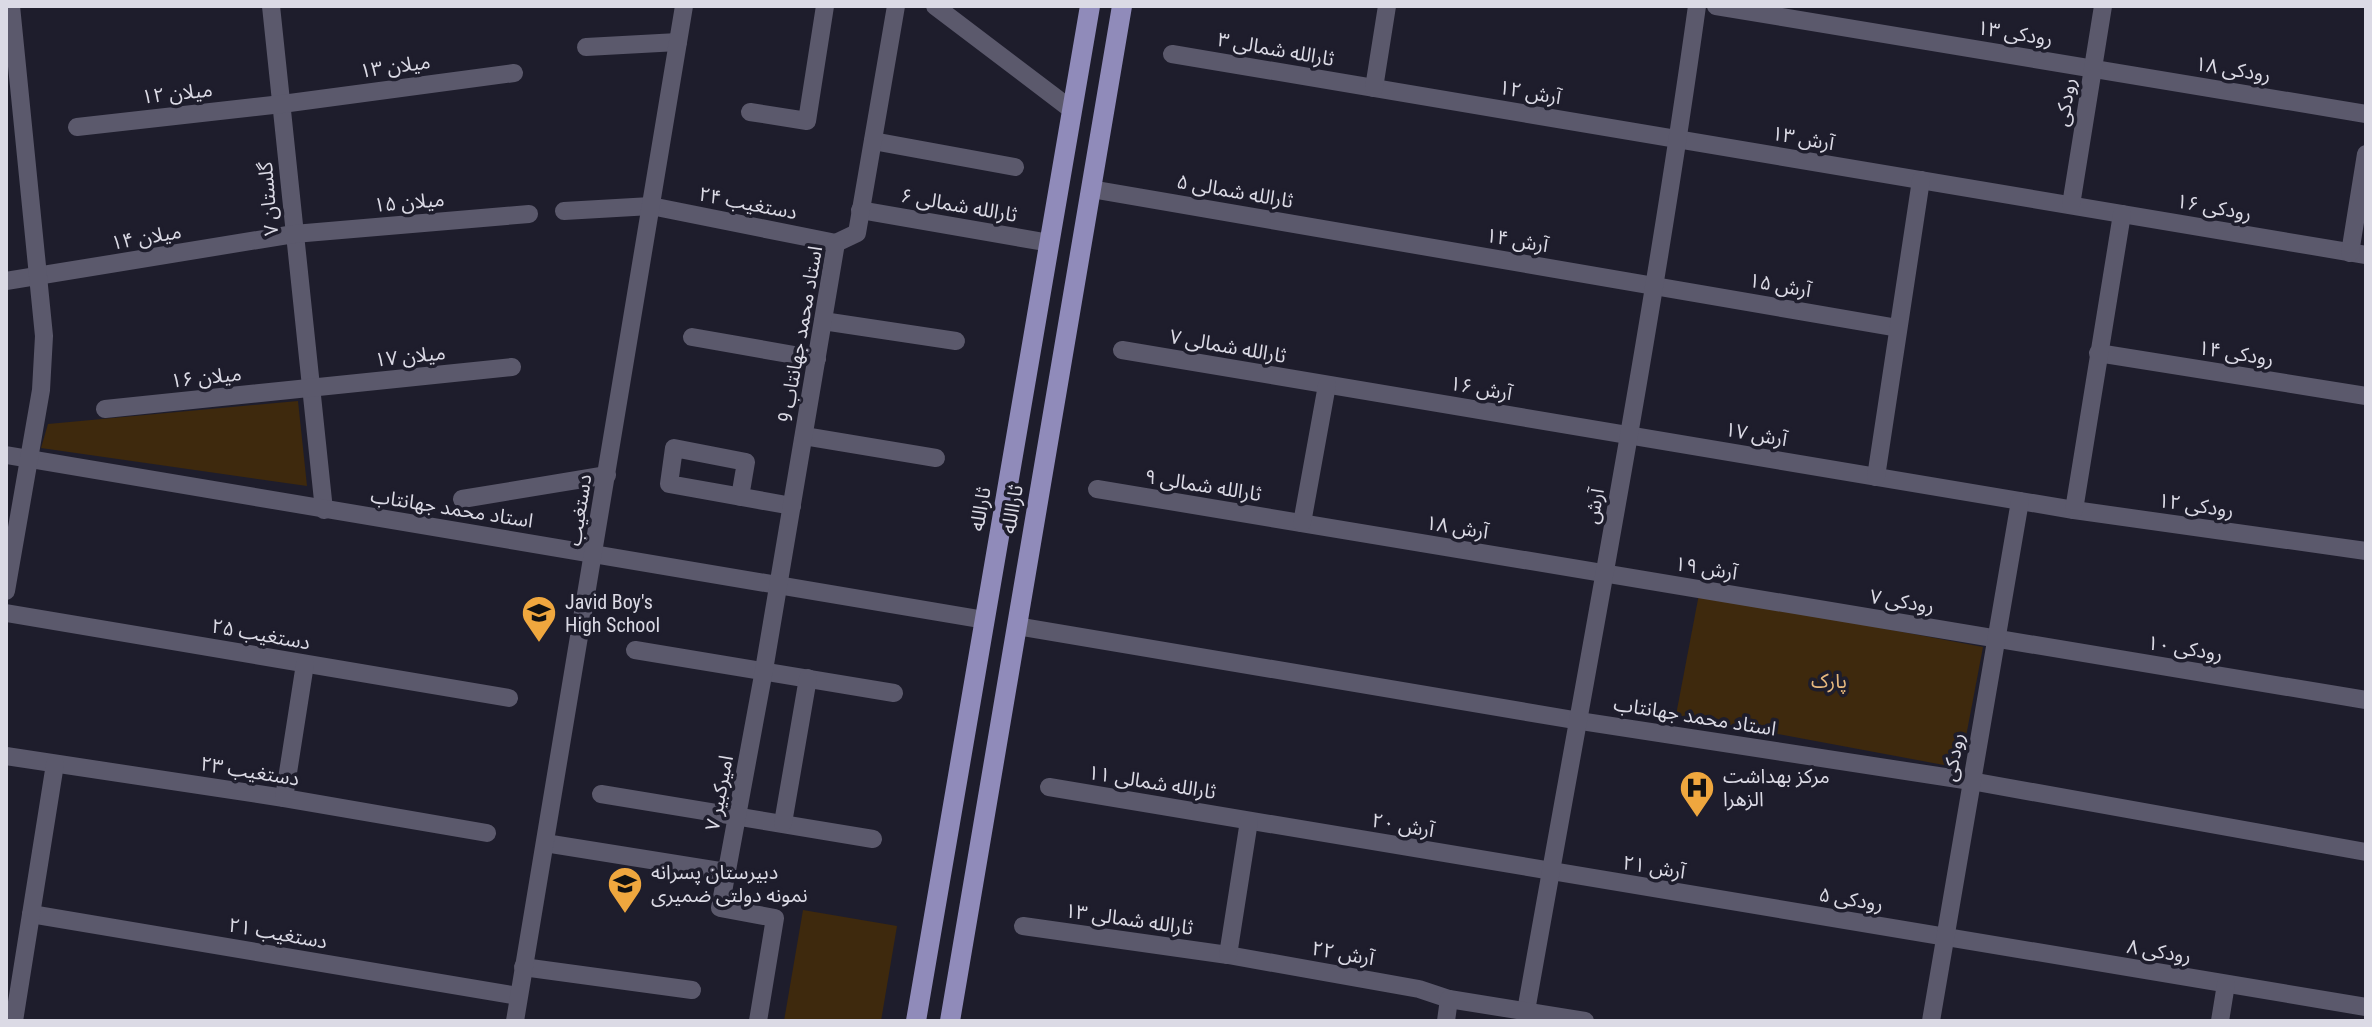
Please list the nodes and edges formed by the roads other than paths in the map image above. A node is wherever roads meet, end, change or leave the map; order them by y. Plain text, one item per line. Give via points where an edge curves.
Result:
1 (11, 6) edge
2 (271, 6) edge
3 (684, 6) edge
4 (825, 6) edge
5 (896, 6) edge
6 (935, 6) edge
7 (1090, 6) edge
8 (1122, 6) edge
9 (1387, 6) edge
10 (1697, 6) edge
11 (1716, 6) edge
12 (2103, 6) edge
13 (678, 42) junction
14 (586, 47) dead end
15 (1172, 54) dead end
16 (2093, 68) junction
17 (514, 73) dead end
18 (1374, 88) junction
19 (282, 104) junction
20 (1072, 110) junction
21 (750, 112) dead end
22 (2366, 114) edge
23 (77, 127) dead end
24 (15, 134) edge
25 (1678, 139) junction
26 (873, 141) junction
27 (2366, 154) edge
28 (1015, 167) dead end
29 (1921, 180) junction
30 (1091, 189) junction
31 (2071, 205) junction
32 (651, 206) junction
33 (860, 210) junction
34 (564, 211) dead end
35 (529, 214) dead end
36 (2122, 214) junction
37 (294, 234) junction
38 (1372, 237) joint
39 (836, 243) junction
40 (1050, 243) junction
41 (2358, 254) edge
42 (38, 277) junction
43 (6, 281) edge
44 (1653, 286) junction
45 (823, 321) junction
46 (1898, 328) junction
47 (692, 337) dead end
48 (956, 341) dead end
49 (1122, 350) dead end
50 (2098, 353) junction
51 (817, 359) junction
52 (512, 367) dead end
53 (1327, 385) junction
54 (312, 388) junction
55 (2366, 396) edge
56 (105, 409) dead end
57 (1628, 435) junction
58 (804, 436) junction
59 (6, 455) edge
60 (936, 458) dead end
61 (28, 459) junction
62 (607, 475) junction
63 (1876, 477) junction
64 (1097, 489) dead end
65 (740, 497) dead end
66 (462, 499) dead end
67 (2020, 501) junction
68 (792, 506) junction
69 (324, 510) junction
70 (2074, 510) junction
71 (1302, 523) junction
72 (2366, 551) edge
73 (595, 554) junction
74 (1605, 574) junction
75 (778, 586) junction
76 (6, 591) edge
77 (1801, 606) joint
78 (6, 613) edge
79 (985, 620) junction
80 (1017, 626) junction
81 (1996, 639) junction
82 (635, 650) dead end
83 (305, 664) junction
84 (764, 670) junction
85 (808, 678) junction
86 (894, 693) dead end
87 (509, 698) dead end
88 (2366, 700) edge
89 (1580, 721) junction
90 (6, 756) edge
91 (55, 764) junction
92 (1971, 781) junction
93 (1049, 787) dead end
94 (601, 794) dead end
95 (284, 798) junction
96 (738, 815) junction
97 (1249, 821) junction
98 (783, 823) junction
99 (487, 833) dead end
100 (873, 839) dead end
101 (545, 843) junction
102 (2366, 852) edge
103 (726, 872) junction
104 (1550, 872) junction
105 (1750, 905) joint
106 (31, 914) junction
107 (1023, 926) dead end
108 (1945, 937) junction
109 (1228, 955) junction
110 (523, 967) junction
111 (2226, 984) junction
112 (692, 990) dead end
113 (518, 996) junction
114 (1449, 999) junction
115 (2366, 1007) edge
116 (1526, 1011) junction
117 (14, 1021) edge
118 (515, 1021) edge
119 (758, 1021) edge
120 (916, 1021) edge
121 (950, 1021) edge
122 (1446, 1021) edge
123 (1585, 1021) edge
124 (1931, 1021) edge
125 (2220, 1021) edge

1 - 24 street
2 - 19 street, گلستان ۷
3 - 13 street, دستغیب
4 - 21 street via 807,121
5 - 26 street, استاد محمد جهانتاب 9
6 - 20 street
7 - 20 main road, ثارالله
8 - 30 main road, ثاراالله
9 - 18 street
10 - 25 street, آرش
11 - 16 street, رودکی ۱۳
12 - 16 street, رودکی
13 - 14 street
13 - 32 street, دستغیب
15 - 18 street, ثارالله شمالی ۳
16 - 22 street, رودکی ۱۸
16 - 31 street, رودکی
17 - 19 street, میلان ۱۳
18 - 25 street, آرش ۱۲
19 - 23 street, میلان ۱۲
19 - 37 street, گلستان ۷
20 - 40 main road, ثارالله
24 - 42 street
25 - 29 street, آرش ۱۳
25 - 44 street, آرش
26 - 28 street
26 - 33 street, استاد محمد جهانتاب 9
27 - 41 street
29 - 31 street, آرش ۱۳
29 - 46 street
30 - 38 street, ثارالله شمالی ۵
30 - 80 main road, ثاراالله
31 - 36 street, رودکی ۱۶
32 - 34 street, دستغیب ۲۴
32 - 39 street, دستغیب ۲۴
32 - 62 street, دستغیب
33 - 39 street, استاد محمد جهانتاب 9 via 857,233
33 - 40 street, ثارالله شمالی ۶
35 - 37 street, میلان ۱۵
36 - 41 street, رودکی ۱۶
36 - 50 street
37 - 42 street, میلان ۱۴
37 - 54 street, گلستان ۷
38 - 44 street, آرش ۱۴
39 - 45 street, استاد محمد جهانتاب 9
40 - 79 main road, ثارالله
42 - 43 street, میلان ۱۴
42 - 61 street via 44,336
44 - 46 street, آرش ۱۵
44 - 57 street, آرش
45 - 48 street
45 - 51 street, استاد محمد جهانتاب 9
46 - 63 street
47 - 51 street
49 - 53 street, ثارالله شمالی ۷
50 - 55 street, رودکی ۱۴
50 - 70 street
51 - 58 street, استاد محمد جهانتاب 9
52 - 54 street, میلان ۱۷
53 - 57 street, آرش ۱۶
53 - 71 street
54 - 56 street, میلان ۱۶
54 - 69 street, گلستان ۷
57 - 63 street, آرش ۱۷
57 - 74 street, آرش
58 - 60 street
58 - 68 street, استاد محمد جهانتاب 9
59 - 61 street, استاد محمد جهانتاب
61 - 69 street, استاد محمد جهانتاب
61 - 76 street
62 - 66 street
62 - 73 street, دستغیب
63 - 67 street, آرش ۱۷
64 - 71 street, ثارالله شمالی ۹
65 - 68 street
67 - 70 street, رودکی ۱۲
67 - 81 street, رودکی
68 - 75 street, استاد محمد جهانتاب 9
69 - 73 street, استاد محمد جهانتاب
70 - 72 street, رودکی ۱۲
71 - 74 street, آرش ۱۸
73 - 75 street, استاد محمد جهانتاب
73 - 101 street, دستغیب
74 - 77 street, آرش ۱۹
74 - 89 street, آرش
75 - 79 street, استاد محمد جهانتاب
75 - 84 street, امیرکبیر ۷
77 - 81 street, رودکی ۷
78 - 83 street, دستغیب ۲۵
79 - 80 main road
79 - 120 main road, ثارالله
80 - 89 street, استاد محمد جهانتاب
80 - 121 main road, ثاراالله
81 - 88 street, رودکی ۱۰
81 - 92 street, رودکی
82 - 84 street
83 - 87 street, دستغیب ۲۵
83 - 95 street
84 - 85 street
84 - 96 street, امیرکبیر ۷
85 - 86 street
85 - 98 street
89 - 92 street, استاد محمد جهانتاب
89 - 104 street, آرش
90 - 91 street, دستغیب ۲۳
91 - 95 street, دستغیب ۲۳
91 - 106 street
92 - 102 street, استاد محمد جهانتاب
92 - 108 street, رودکی
93 - 97 street, ثارالله شمالی ۱۱
94 - 96 street
95 - 99 street, دستغیب ۲۳
96 - 98 street
96 - 103 street, امیرکبیر ۷
97 - 104 street, آرش ۲۰
97 - 109 street
98 - 100 street
101 - 103 street
101 - 110 street, دستغیب
103 - 119 street, امیرکبیر ۷ via 720,908 775,918
104 - 105 street, آرش ۲۱
104 - 116 street, آرش
105 - 108 street, رودکی ۵
106 - 113 street, دستغیب ۲۱
106 - 117 street
107 - 109 street, ثارالله شمالی ۱۳
108 - 111 street, رودکی ۸
108 - 124 street, رودکی
109 - 114 street, آرش ۲۲
110 - 112 street
110 - 113 street, دستغیب
111 - 115 street, رودکی ۸
111 - 125 street
113 - 118 street, دستغیب
114 - 116 street, آرش ۲۲
114 - 122 street
116 - 123 street, آرش ۲۲

